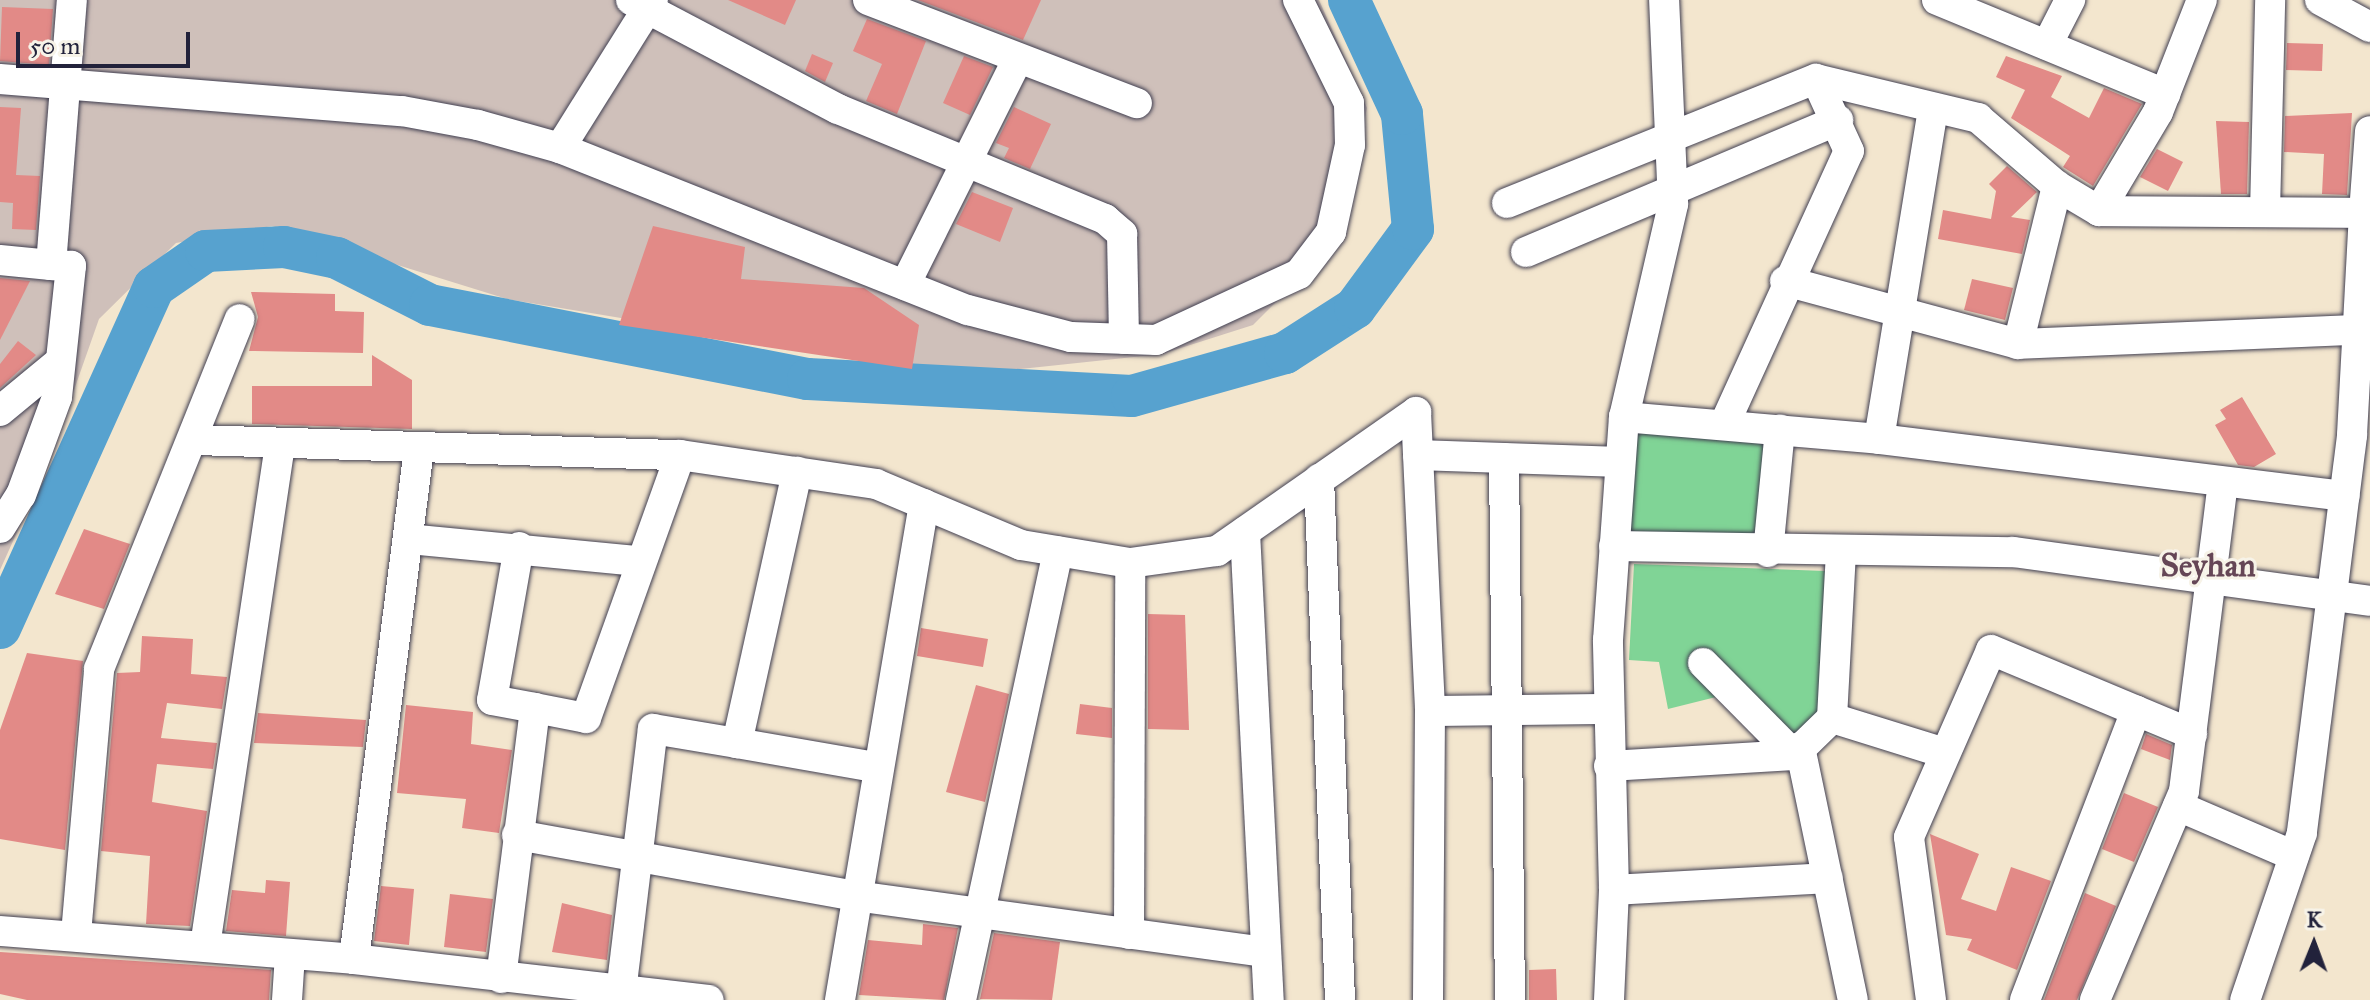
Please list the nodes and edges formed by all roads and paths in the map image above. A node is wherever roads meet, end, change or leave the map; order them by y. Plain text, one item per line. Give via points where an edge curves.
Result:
1 (72, 0) edge
2 (868, 0) edge
3 (1298, 0) edge
4 (1664, 0) edge
5 (1937, 0) edge
6 (2070, 0) edge
7 (2202, 0) edge
8 (2270, 0) edge
9 (2320, 0) edge
10 (643, 3) edge
11 (2370, 27) edge
12 (2047, 45) junction
13 (1017, 60) junction
14 (0, 79) edge
15 (1816, 79) junction
16 (66, 84) junction
17 (2165, 94) junction
18 (1137, 103) dead end
19 (1933, 108) junction
20 (1838, 120) junction
21 (2370, 131) edge
22 (1668, 135) junction
23 (560, 148) junction
24 (962, 160) junction
25 (2057, 186) junction
26 (1672, 193) junction
27 (1507, 203) dead end
28 (2099, 211) junction
29 (2265, 212) junction
30 (2364, 213) junction
31 (1526, 252) dead end
32 (0, 260) edge
33 (51, 265) junction
34 (1785, 281) junction
35 (905, 285) junction
36 (1898, 315) junction
37 (240, 319) dead end
38 (2358, 330) junction
39 (1124, 339) junction
40 (2018, 344) junction
41 (58, 363) junction
42 (0, 411) edge
43 (1624, 417) junction
44 (1724, 425) junction
45 (1780, 430) junction
46 (2361, 438) edge
47 (1879, 439) junction
48 (196, 440) junction
49 (280, 445) junction
50 (419, 449) junction
51 (680, 455) junction
52 (1418, 455) junction
53 (1504, 458) junction
54 (1620, 462) junction
55 (797, 472) junction
56 (1319, 479) junction
57 (2223, 482) junction
58 (2345, 496) junction
59 (924, 504) junction
60 (0, 528) edge
61 (1245, 532) junction
62 (409, 539) junction
63 (1614, 546) junction
64 (519, 547) junction
65 (1058, 551) junction
66 (1768, 552) junction
67 (1841, 554) junction
68 (639, 561) junction
69 (1130, 563) junction
70 (2209, 577) junction
71 (2334, 595) junction
72 (2370, 601) edge
73 (1703, 663) dead end
74 (535, 708) junction
75 (1605, 709) junction
76 (1505, 710) junction
77 (1430, 711) junction
78 (2136, 711) junction
79 (1832, 718) junction
80 (2192, 734) junction
81 (737, 743) junction
82 (1797, 751) junction
83 (1941, 752) junction
84 (1609, 766) junction
85 (875, 767) junction
86 (2178, 806) junction
87 (517, 835) junction
88 (635, 852) junction
89 (2294, 856) junction
90 (1828, 878) junction
91 (1614, 890) junction
92 (855, 896) junction
93 (980, 914) junction
94 (0, 931) edge
95 (76, 934) junction
96 (1129, 934) junction
97 (205, 946) junction
98 (1265, 952) junction
99 (290, 955) junction
100 (354, 959) junction
101 (501, 978) junction
102 (621, 992) junction
103 (678, 999) edge
104 (287, 1000) edge
105 (709, 1000) edge
106 (840, 1000) edge
107 (961, 1000) edge
108 (1269, 1000) edge
109 (1340, 1000) edge
110 (1428, 1000) edge
111 (1510, 1000) edge
112 (1609, 1000) edge
113 (1853, 1000) edge
114 (1931, 1000) edge
115 (2025, 1000) edge
116 (2095, 1000) edge
117 (2245, 1000) edge

1 - 16 street
2 - 13 street
3 - 39 street via 1349,103 1350,145 1331,232 1299,274 1156,340
4 - 22 street
5 - 12 street
6 - 12 street
7 - 17 street
8 - 29 street
9 - 11 street
10 - 23 street
10 - 24 street via 838,109
12 - 17 street
13 - 18 street
13 - 24 street
14 - 16 street
15 - 19 street
15 - 20 street
15 - 22 street
16 - 23 street via 402,111
16 - 33 street
17 - 28 street
19 - 25 street via 1978,118
19 - 36 street
20 - 26 street
20 - 34 street via 1849,151
21 - 30 street
22 - 26 street
22 - 27 street
23 - 35 street
24 - 35 street
24 - 39 street via 1105,219 1122,234
25 - 28 street
25 - 40 street
26 - 31 street
26 - 43 street
28 - 29 street
29 - 30 street
30 - 38 street
32 - 33 street
33 - 41 street via 71,266
34 - 36 street
34 - 44 street
35 - 39 street via 1071,337
36 - 40 street
36 - 47 street
37 - 48 street
38 - 40 street
38 - 46 street
41 - 42 street
41 - 60 street via 57,397 21,495
43 - 44 street
43 - 54 street
44 - 45 street
45 - 47 street
45 - 66 street
46 - 58 street
47 - 57 street
48 - 49 street
48 - 95 street via 99,669
49 - 50 street
49 - 97 street
50 - 51 street
50 - 62 street
51 - 55 street
51 - 68 street
52 - 53 street
52 - 56 street via 1416,412
52 - 77 street
53 - 54 street
53 - 76 street
54 - 63 street
55 - 59 street via 876,484
55 - 81 street
56 - 61 street
56 - 109 street
57 - 58 street
57 - 70 street
58 - 71 street
59 - 65 street via 1021,545
59 - 85 street
61 - 69 street via 1217,551 1181,561
61 - 98 street
62 - 64 street
62 - 100 street
63 - 66 street
63 - 75 street
64 - 68 street
64 - 74 street via 492,700
65 - 69 street
65 - 93 street
66 - 67 street
67 - 70 street via 2013,552
67 - 79 street
68 - 74 street via 586,718
69 - 96 street
70 - 71 street
70 - 80 street
71 - 72 street
71 - 89 street
73 - 82 street
74 - 87 street
75 - 76 street
75 - 84 street
76 - 77 street
76 - 111 street
77 - 110 street
78 - 80 street
78 - 83 street via 1991,650
78 - 115 street
79 - 82 street
79 - 83 street
80 - 86 street
81 - 85 street
81 - 88 street via 653,729
82 - 84 street
82 - 90 street
83 - 114 street via 1909,837
84 - 91 street
85 - 92 street
86 - 89 street
86 - 116 street
87 - 88 street
87 - 101 street
88 - 92 street
88 - 102 street
89 - 117 street
90 - 91 street
90 - 113 street
91 - 112 street
92 - 93 street
92 - 106 street
93 - 96 street
93 - 107 street
94 - 95 street
95 - 97 street
96 - 98 street
97 - 99 street
98 - 108 street
99 - 100 street
99 - 104 street
100 - 101 street
101 - 102 street
102 - 103 street
103 - 105 street

